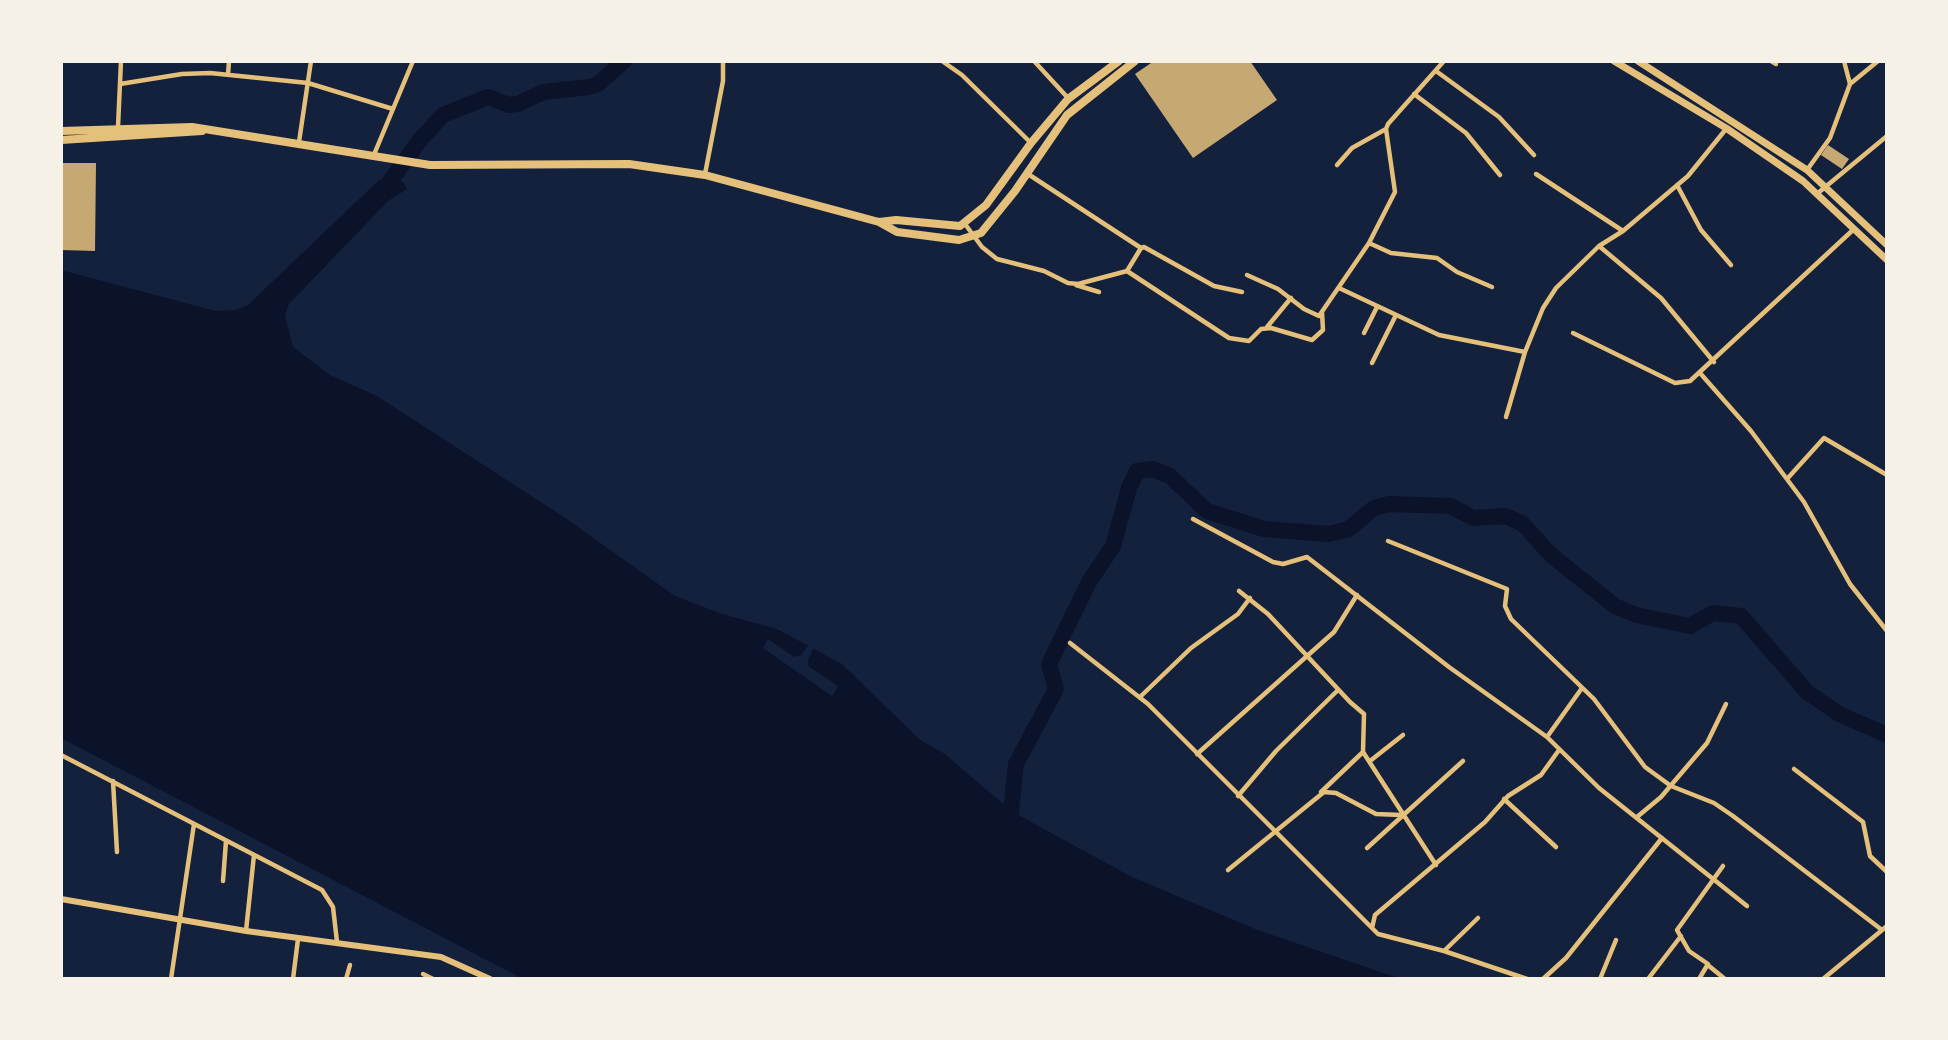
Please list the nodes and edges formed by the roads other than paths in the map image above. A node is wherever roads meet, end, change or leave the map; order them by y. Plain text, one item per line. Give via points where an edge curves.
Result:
1 (121, 61) edge
2 (229, 61) edge
3 (311, 61) edge
4 (412, 61) edge
5 (723, 61) edge
6 (1034, 61) edge
7 (1119, 61) edge
8 (1135, 61) edge
9 (1444, 61) edge
10 (1614, 61) edge
11 (1639, 61) edge
12 (1844, 61) edge
13 (1878, 61) edge
14 (946, 62) edge
15 (1436, 71) junction
16 (228, 75) junction
17 (120, 83) junction
18 (308, 83) junction
19 (1850, 84) junction
20 (1414, 94) junction
21 (1695, 97) junction
22 (1068, 99) junction
23 (1690, 106) junction
24 (393, 109) junction
25 (118, 127) junction
26 (1727, 128) junction
27 (1385, 129) junction
28 (208, 130) junction
29 (61, 131) edge
30 (1887, 136) edge
31 (61, 140) edge
32 (299, 142) junction
33 (1031, 143) junction
34 (1534, 155) dead end
35 (376, 158) junction
36 (1337, 165) dead end
37 (1807, 170) junction
38 (1028, 173) junction
39 (1536, 174) dead end
40 (705, 175) junction
41 (1500, 175) dead end
42 (1676, 185) junction
43 (1825, 185) junction
44 (1818, 193) junction
45 (879, 222) junction
46 (965, 224) junction
47 (1854, 229) junction
48 (1623, 230) junction
49 (973, 237) junction
50 (1369, 243) junction
51 (1887, 245) edge
52 (1599, 246) junction
53 (1141, 248) junction
54 (1887, 260) edge
55 (1731, 265) dead end
56 (1127, 271) junction
57 (1247, 275) dead end
58 (1074, 284) junction
59 (1492, 287) dead end
60 (1339, 288) junction
61 (1099, 292) dead end
62 (1242, 292) dead end
63 (1291, 299) junction
64 (1377, 307) junction
65 (1322, 312) junction
66 (1395, 317) junction
67 (1266, 328) junction
68 (1364, 333) dead end
69 (1573, 333) dead end
70 (1525, 352) junction
71 (1714, 362) junction
72 (1372, 363) dead end
73 (1700, 373) junction
74 (1506, 417) dead end
75 (1887, 475) edge
76 (1787, 479) junction
77 (1193, 519) dead end
78 (1388, 541) dead end
79 (1239, 591) dead end
80 (1357, 595) junction
81 (1250, 598) junction
82 (1887, 631) edge
83 (1070, 643) dead end
84 (1307, 656) junction
85 (1582, 688) junction
86 (1338, 690) junction
87 (1140, 697) junction
88 (1726, 704) dead end
89 (1403, 734) dead end
90 (1547, 737) junction
91 (1559, 750) junction
92 (1363, 752) junction
93 (1197, 754) junction
94 (61, 755) edge
95 (1370, 761) junction
96 (1463, 761) dead end
97 (1794, 769) dead end
98 (113, 781) junction
99 (1671, 786) junction
100 (1320, 793) junction
101 (1238, 796) junction
102 (1504, 799) junction
103 (1403, 816) junction
104 (1637, 817) junction
105 (194, 824) junction
106 (1274, 831) junction
107 (1662, 838) junction
108 (226, 841) junction
109 (1556, 847) dead end
110 (1367, 848) dead end
111 (117, 852) dead end
112 (254, 855) junction
113 (1436, 865) junction
114 (1723, 866) dead end
115 (1228, 870) dead end
116 (1887, 872) edge
117 (223, 881) dead end
118 (1713, 881) junction
119 (61, 899) edge
120 (1747, 906) dead end
121 (1478, 918) dead end
122 (179, 919) junction
123 (1884, 928) edge
124 (1372, 929) junction
125 (246, 931) junction
126 (1681, 936) junction
127 (298, 939) junction
128 (1616, 940) dead end
129 (337, 942) junction
130 (1444, 951) junction
131 (349, 965) dead end
132 (1708, 966) junction
133 (423, 974) dead end
134 (171, 979) edge
135 (293, 979) edge
136 (346, 979) edge
137 (433, 979) edge
138 (491, 979) edge
139 (1527, 979) edge
140 (1543, 979) edge
141 (1600, 979) edge
142 (1648, 979) edge
143 (1699, 979) edge
144 (1724, 979) edge
145 (1823, 979) edge

1 - 17 street
2 - 16 street
3 - 18 street
4 - 24 street
5 - 40 street
6 - 22 street
7 - 22 highway
8 - 38 highway via 1067,116
9 - 15 street
10 - 23 main road
11 - 21 main road
12 - 19 street
13 - 19 street
14 - 33 street
15 - 20 street
15 - 34 street via 1499,117
16 - 17 street via 195,73
16 - 18 street
17 - 25 street
18 - 24 street
18 - 32 street
19 - 37 street via 1830,138
20 - 27 street
20 - 41 street via 1466,133
21 - 23 main road
21 - 37 main road
22 - 33 highway
23 - 26 main road
24 - 35 street
25 - 28 highway
25 - 29 highway
26 - 42 street
26 - 44 main road
27 - 36 street via 1352,148
27 - 50 street via 1395,188
28 - 31 highway
28 - 32 highway
30 - 43 street
32 - 35 highway
33 - 46 highway via 986,205
35 - 40 highway via 430,165 629,164
37 - 43 main road
38 - 49 highway
38 - 53 street
39 - 48 street
40 - 45 highway
42 - 48 street
42 - 55 street via 1701,230
43 - 44 street
43 - 51 main road
44 - 47 main road
45 - 46 highway
45 - 49 highway via 897,232 959,240
46 - 49 street
47 - 54 main road
47 - 71 street
48 - 52 street
49 - 58 street via 1004,263 1044,271
50 - 59 street via 1391,253 1437,258
50 - 60 street
52 - 70 street via 1567,274 1549,298
52 - 71 street via 1661,298
53 - 56 street
53 - 62 street via 1214,286
56 - 58 street
56 - 67 street via 1224,336 1249,341
57 - 63 street
58 - 61 street
60 - 64 street
60 - 65 street
63 - 65 street via 1316,316
63 - 67 street
64 - 66 street
64 - 68 street
65 - 67 street via 1323,330 1312,340
66 - 70 street via 1439,335
66 - 72 street
69 - 73 street via 1675,383 1690,381
70 - 74 street
71 - 73 street
73 - 76 street
75 - 76 street via 1824,438
76 - 82 street via 1850,584
77 - 80 street via 1273,562 1307,557
78 - 85 street via 1507,589 1505,606 1511,619
79 - 81 street
80 - 84 street via 1334,632
80 - 90 street
81 - 84 street
81 - 87 street via 1238,614 1191,649
83 - 87 street
84 - 86 street
84 - 93 street
85 - 90 street
85 - 99 street via 1645,767
86 - 92 street via 1364,714
86 - 101 street
87 - 93 street
88 - 99 street via 1707,743
89 - 95 street
90 - 91 street
91 - 102 street via 1541,775
91 - 104 street
92 - 95 street
92 - 100 street
93 - 101 street
94 - 98 street
95 - 103 street
96 - 103 street
97 - 116 street via 1863,822 1870,856
98 - 105 street
98 - 111 street
99 - 104 street
99 - 123 street via 1714,803
100 - 103 street via 1333,791 1376,814
100 - 106 street
101 - 106 street
102 - 109 street
102 - 113 street
103 - 110 street
103 - 113 street
104 - 107 street
105 - 108 street
105 - 122 street
106 - 115 street
106 - 124 street
107 - 118 street
107 - 140 street via 1566,958
108 - 112 street
108 - 117 street
112 - 125 street
112 - 129 street via 322,890 333,908
113 - 124 street via 1375,915
114 - 118 street
118 - 120 street
118 - 126 street via 1678,930
119 - 122 street
121 - 130 street
122 - 125 street
122 - 134 street
123 - 145 street
124 - 130 street via 1384,938
125 - 127 street
126 - 132 street via 1689,951
126 - 142 street
127 - 129 street
127 - 135 street
128 - 141 street
129 - 138 street via 441,957
130 - 139 street
131 - 136 street
132 - 143 street
132 - 144 street
133 - 137 street

